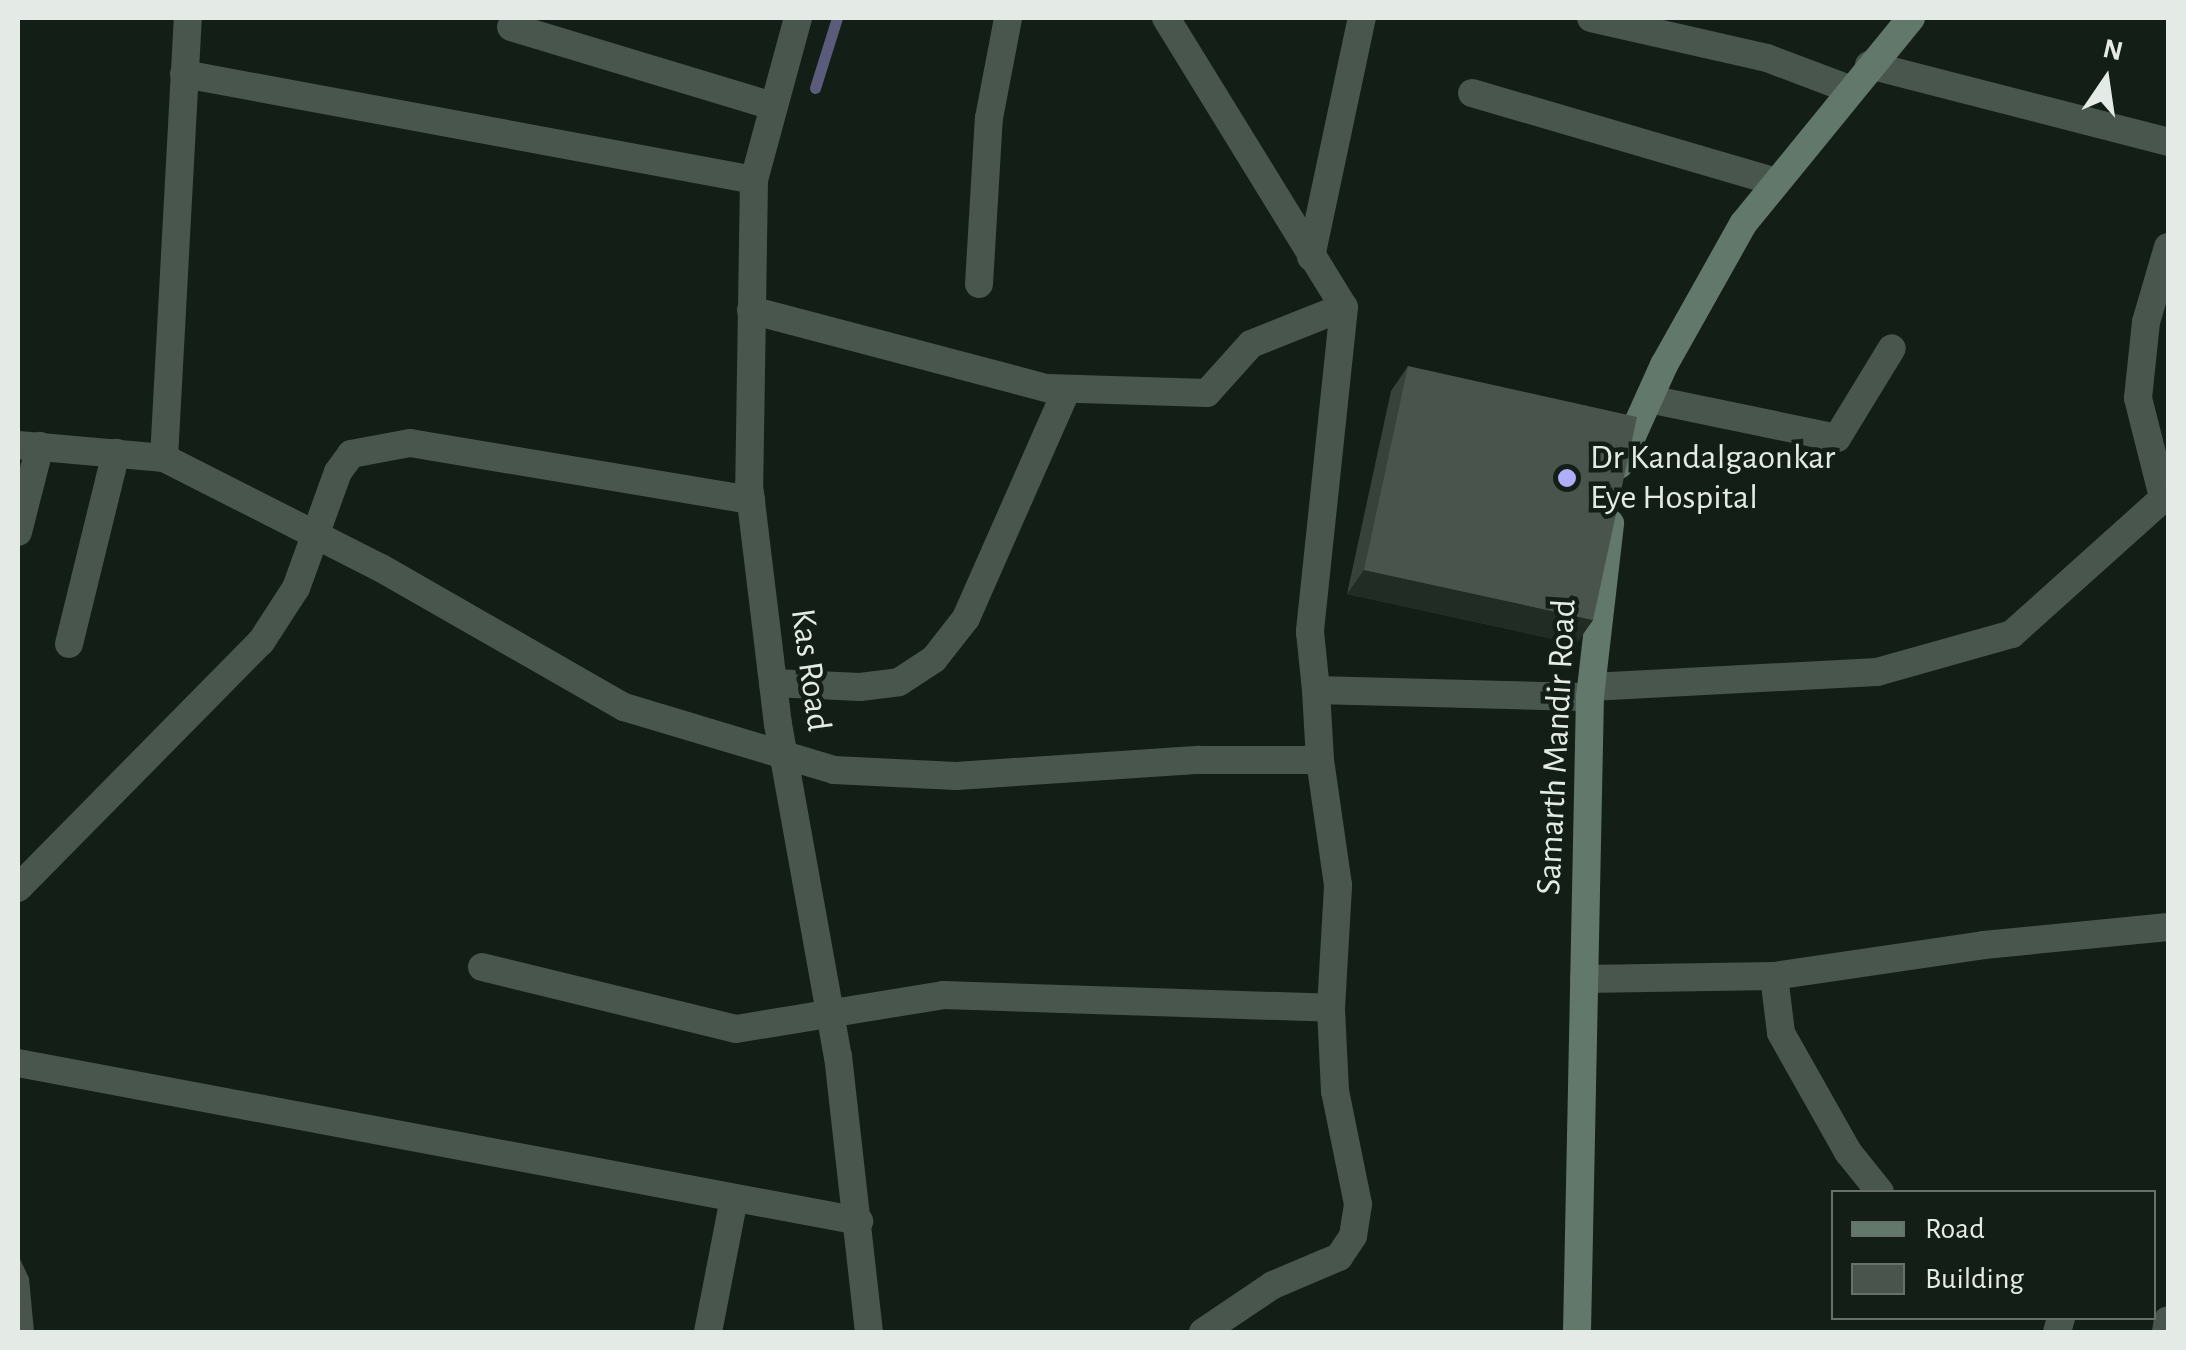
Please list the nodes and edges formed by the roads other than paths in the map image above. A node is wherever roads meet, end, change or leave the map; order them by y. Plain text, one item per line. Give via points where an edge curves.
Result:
1 (188, 18) edge
2 (798, 18) edge
3 (1008, 18) edge
4 (1166, 18) edge
5 (1362, 18) edge
6 (1592, 18) edge
7 (1911, 18) edge
8 (511, 27) dead end
9 (1868, 65) junction
10 (184, 74) junction
11 (1849, 89) junction
12 (1472, 93) dead end
13 (774, 106) junction
14 (2168, 142) edge
15 (754, 180) junction
16 (1776, 182) junction
17 (2168, 247) edge
18 (1311, 257) junction
19 (2163, 283) edge
20 (979, 284) dead end
21 (1344, 307) junction
22 (751, 310) junction
23 (1892, 348) dead end
24 (1067, 389) junction
25 (1649, 398) junction
26 (29, 446) edge
27 (116, 453) junction
28 (164, 458) junction
29 (2165, 493) edge
30 (751, 500) junction
31 (18, 532) edge
32 (315, 534) junction
33 (68, 644) dead end
34 (773, 683) junction
35 (1316, 690) junction
36 (1590, 692) junction
37 (784, 755) junction
38 (1320, 760) junction
39 (18, 888) edge
40 (2168, 927) edge
41 (482, 967) dead end
42 (1774, 976) junction
43 (1584, 978) junction
44 (1330, 1008) junction
45 (829, 1010) junction
46 (18, 1064) edge
47 (1878, 1190) edge
48 (734, 1198) junction
49 (859, 1222) junction
50 (2168, 1320) edge
51 (708, 1332) edge
52 (869, 1332) edge
53 (1203, 1332) edge
54 (1577, 1332) edge
55 (2166, 1332) edge

1 - 10 street
2 - 13 street, Kas Road
3 - 20 street via 989,118
4 - 18 street
5 - 18 street
6 - 11 street via 1766,58
7 - 9 main road, Samarth Mandir Road
8 - 13 street
9 - 11 main road, Samarth Mandir Road
9 - 14 street
10 - 15 street
10 - 28 street
11 - 16 main road, Samarth Mandir Road
12 - 16 street
13 - 15 street, Kas Road
15 - 22 street, Kas Road
16 - 25 main road, Samarth Mandir Road via 1743,224
17 - 19 street
18 - 21 street
19 - 29 street via 2138,398
21 - 24 street via 1251,344 1207,392
21 - 35 street via 1310,632
22 - 24 street
22 - 30 street, Kas Road
23 - 25 street via 1838,438
24 - 34 street via 966,618 934,659 898,682
25 - 36 main road, Samarth Mandir Road via 1616,470
26 - 27 street
26 - 31 street
27 - 28 street
27 - 33 street
28 - 32 street
29 - 36 street via 2012,634 1877,672
30 - 32 street via 410,443 351,454
30 - 34 street, Kas Road
32 - 37 street via 624,706
32 - 39 street via 296,588 260,642
34 - 37 street, Kas Road
35 - 36 street
35 - 38 street
36 - 43 main road, Samarth Mandir Road
37 - 38 street via 834,770 956,776 1199,760
37 - 45 street, Kas Road
38 - 44 street via 1338,885
40 - 42 street
41 - 45 street via 736,1029
42 - 43 street
42 - 47 street via 1780,1033 1848,1152
43 - 54 main road, Samarth Mandir Road
44 - 45 street via 943,995
44 - 53 street via 1335,1091 1358,1204 1352,1236 1339,1257 1273,1285
45 - 49 street, Kas Road
46 - 48 street
48 - 49 street
48 - 51 street
49 - 52 street, Kas Road
50 - 55 street

